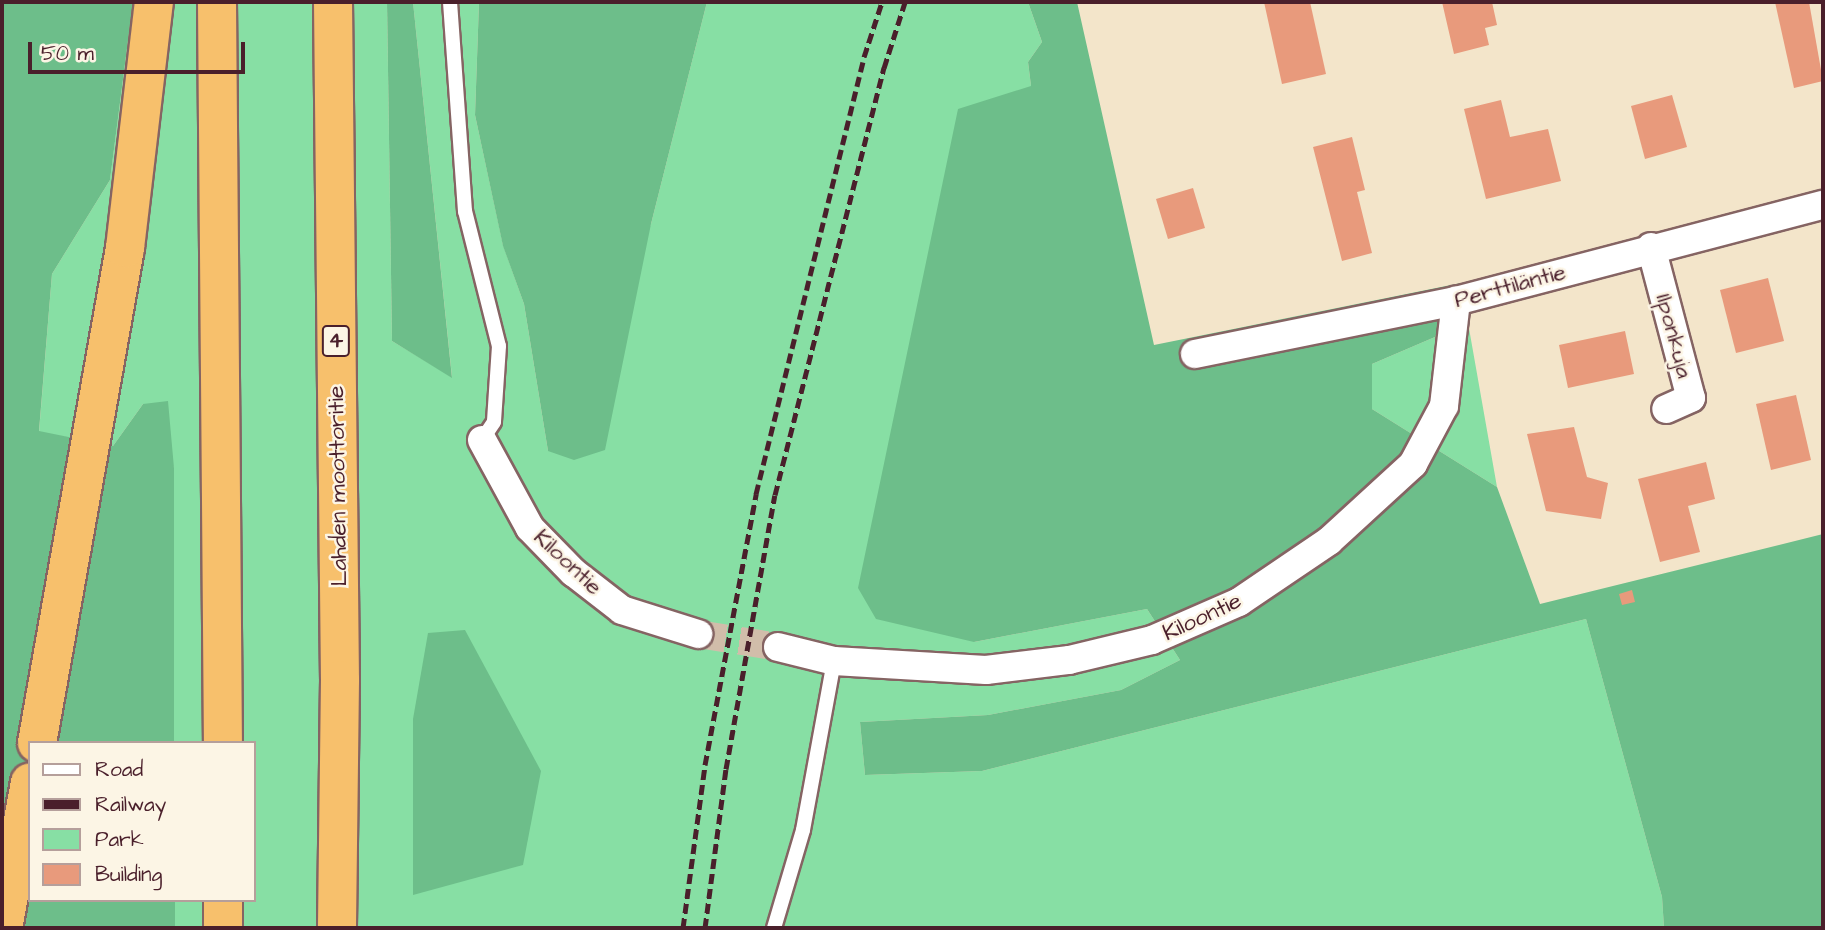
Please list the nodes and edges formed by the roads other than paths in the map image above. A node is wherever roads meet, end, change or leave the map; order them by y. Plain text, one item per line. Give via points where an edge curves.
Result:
1 (154, 2) edge
2 (217, 2) edge
3 (333, 2) edge
4 (450, 2) edge
5 (1823, 205) edge
6 (1651, 247) junction
7 (1456, 301) junction
8 (1195, 354) dead end
9 (1666, 410) dead end
10 (482, 440) joint
11 (698, 634) tunnel mouth
12 (778, 647) tunnel mouth
13 (834, 661) junction
14 (340, 680) junction
15 (37, 741) edge
16 (223, 741) edge
17 (28, 793) edge
18 (223, 902) edge
19 (4, 928) edge
20 (223, 928) edge
21 (337, 928) edge
22 (355, 928) edge
23 (774, 928) edge

1 - 15 highway via 125,248
2 - 16 highway
3 - 14 highway, Lahden moottoritie / 4
4 - 10 lane via 465,211 499,346 494,422
5 - 6 street, Perttiläntie
6 - 7 street, Perttiläntie
6 - 9 street, Ilponkuja via 1691,398
7 - 8 street, Perttiläntie
7 - 13 street, Kiloontie via 1444,406 1413,464 1329,541 1239,602 1152,640 1069,660 986,670
10 - 11 street, Kiloontie via 530,528 573,572 622,610
12 - 13 street, Kiloontie
13 - 23 lane via 803,830
14 - 21 highway, Lahden moottoritie / 4
14 - 22 highway
17 - 19 highway
18 - 20 highway

